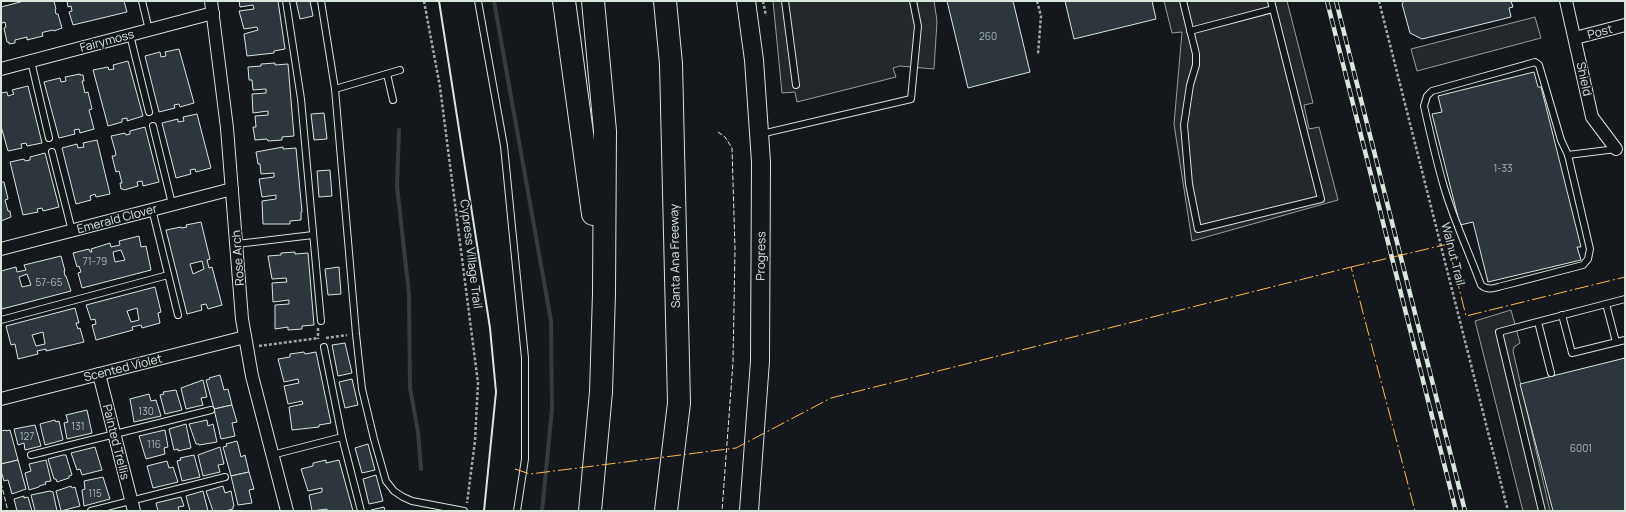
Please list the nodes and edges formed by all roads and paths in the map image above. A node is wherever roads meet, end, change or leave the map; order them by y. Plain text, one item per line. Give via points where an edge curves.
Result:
1 (142, 1) edge
2 (211, 1) edge
3 (286, 1) edge
4 (321, 1) edge
5 (424, 1) edge
6 (478, 1) edge
7 (564, 1) edge
8 (593, 1) edge
9 (665, 1) edge
10 (746, 1) edge
11 (785, 1) edge
12 (913, 1) edge
13 (1037, 1) edge
14 (1183, 1) edge
15 (1271, 1) edge
16 (1379, 1) edge
17 (1566, 1) edge
18 (1273, 9) junction
19 (213, 13) junction
20 (1625, 25) edge
21 (149, 30) junction
22 (1190, 31) junction
23 (130, 35) junction
24 (1575, 38) junction
25 (1038, 54) dead end
26 (30, 61) junction
27 (1, 69) edge
28 (400, 70) dead end
29 (387, 74) junction
30 (796, 85) dead end
31 (334, 88) junction
32 (393, 100) dead end
33 (150, 112) dead end
34 (153, 126) dead end
35 (759, 135) junction
36 (49, 138) dead end
37 (1616, 150) joint
38 (52, 152) dead end
39 (1568, 155) junction
40 (232, 189) junction
41 (172, 204) junction
42 (152, 209) junction
43 (72, 230) junction
44 (313, 235) junction
45 (237, 244) junction
46 (1, 249) edge
47 (168, 275) junction
48 (604, 294) junction
49 (1625, 299) edge
50 (1606, 304) junction
51 (178, 315) dead end
52 (1562, 315) junction
53 (1, 320) edge
54 (321, 321) joint
55 (1538, 322) junction
56 (356, 334) junction
57 (318, 339) junction
58 (1625, 340) edge
59 (246, 342) junction
60 (1616, 342) junction
61 (324, 347) joint
62 (1551, 373) dead end
63 (99, 374) junction
64 (1, 398) edge
65 (211, 410) dead end
66 (114, 434) junction
67 (342, 437) junction
68 (31, 455) dead end
69 (272, 455) junction
70 (225, 478) dead end
71 (467, 503) dead end
72 (132, 506) edge
73 (91, 511) edge
74 (287, 511) edge
75 (361, 511) edge
76 (464, 511) edge
77 (517, 511) edge
78 (590, 511) edge
79 (666, 511) edge
80 (749, 511) edge
81 (1508, 511) edge
82 (1542, 511) edge

1 - 21 lane
2 - 19 street, Rose Arch
3 - 44 lane via 301,99
4 - 31 lane
5 - 71 path, Cypress Village Trail via 440,87 478,383 476,441
6 - 77 lane via 504,146 525,358 525,459
7 - 48 highway
8 - 48 highway via 604,130
9 - 79 highway, Santa Ana Freeway via 671,64 679,403
10 - 35 street, Progress via 754,60
11 - 30 lane
12 - 35 lane via 918,26 911,99
13 - 25 path via 1041,16
14 - 22 lane
15 - 18 lane
16 - 81 path, Walnut Trail
17 - 24 street, Shield
18 - 22 lane
18 - 22 lane via 1321,199 1198,229 1189,184 1184,125 1196,65
19 - 21 street, Fairymoss
19 - 40 street, Rose Arch
20 - 24 street, Post
21 - 23 street, Fairymoss
23 - 26 street, Fairymoss
23 - 33 lane
24 - 37 street, Shield via 1592,117
26 - 27 street, Fairymoss
26 - 36 lane
28 - 29 lane
29 - 31 lane
29 - 32 lane
31 - 56 lane
34 - 41 lane
35 - 80 street, Progress via 760,361
37 - 39 lane
38 - 43 lane
39 - 39 lane via 1561,140 1539,65 1535,62 1432,91 1427,96 1424,106 1444,187 1458,229 1481,285 1485,288 1490,289 1583,265 1588,259 1590,249
40 - 41 street, Emerald Clover
40 - 45 street, Rose Arch
41 - 42 street, Emerald Clover
42 - 43 street, Emerald Clover
42 - 47 lane
43 - 46 street, Emerald Clover
44 - 45 lane
44 - 54 lane
45 - 59 street, Rose Arch
47 - 51 lane
47 - 53 lane
48 - 78 highway via 601,392
49 - 50 lane
50 - 52 lane
50 - 60 lane
52 - 55 lane
52 - 60 lane via 1572,353
54 - 57 path via 317,326
55 - 62 lane
55 - 82 lane via 1499,332
56 - 57 path
56 - 76 lane via 362,389 386,481 394,491 412,501
57 - 59 path
57 - 61 path via 318,347
58 - 60 lane
59 - 63 street, Scented Violet
59 - 69 street, Rose Arch
61 - 67 lane
63 - 64 street, Scented Violet
63 - 66 street, Painted Trellis
65 - 66 lane
66 - 68 lane
66 - 72 street, Painted Trellis
67 - 69 lane
67 - 75 lane
69 - 74 street, Rose Arch
70 - 72 lane
72 - 73 lane

